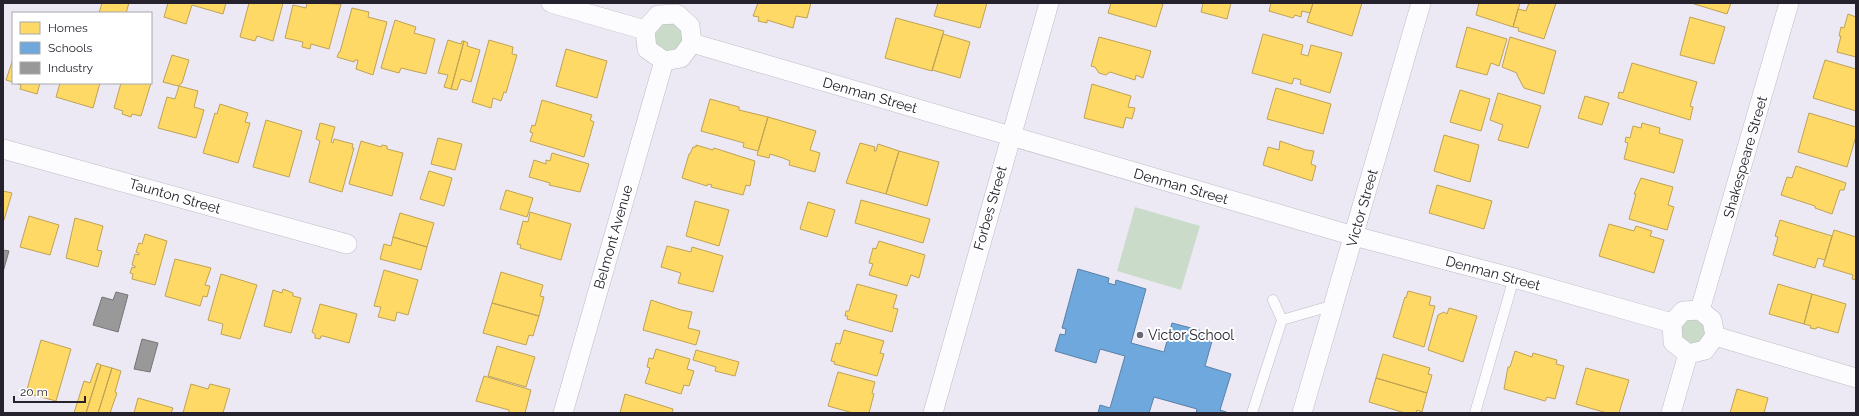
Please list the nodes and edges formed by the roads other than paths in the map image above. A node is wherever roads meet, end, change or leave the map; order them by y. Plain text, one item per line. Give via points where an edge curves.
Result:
1 (551, 3) edge
2 (1049, 3) edge
3 (1421, 3) edge
4 (1789, 3) edge
5 (679, 8) edge
6 (645, 30) junction
7 (692, 43) junction
8 (664, 61) junction
9 (1010, 136) junction
10 (3, 149) edge
11 (1354, 236) junction
12 (347, 244) dead end
13 (1514, 278) junction
14 (1273, 300) dead end
15 (1334, 305) junction
16 (1700, 310) junction
17 (1282, 320) junction
18 (1672, 323) junction
19 (1715, 336) junction
20 (1688, 354) junction
21 (1856, 378) edge
22 (563, 413) edge
23 (933, 413) edge
24 (1252, 413) edge
25 (1302, 413) edge
26 (1475, 413) edge
27 (1671, 413) edge

1 - 6 street
2 - 9 street, Forbes Street
3 - 11 street, Victor Street
4 - 16 street, Shakespeare Street
5 - 6 street via 658,15
5 - 7 street via 690,26
6 - 8 street via 647,49
7 - 8 street via 681,58
7 - 9 street, Denman Street
8 - 22 street, Belmont Avenue
9 - 11 street, Denman Street
9 - 23 street, Forbes Street
10 - 12 street, Taunton Street
11 - 13 street, Denman Street
11 - 15 street, Victor Street
13 - 18 street, Denman Street
13 - 26 lane
14 - 17 lane
15 - 17 lane
15 - 25 street, Victor Street
16 - 18 street via 1683,311
16 - 19 street via 1712,320
17 - 24 lane
18 - 20 street via 1673,342
19 - 20 street via 1705,350
19 - 21 street
20 - 27 street

